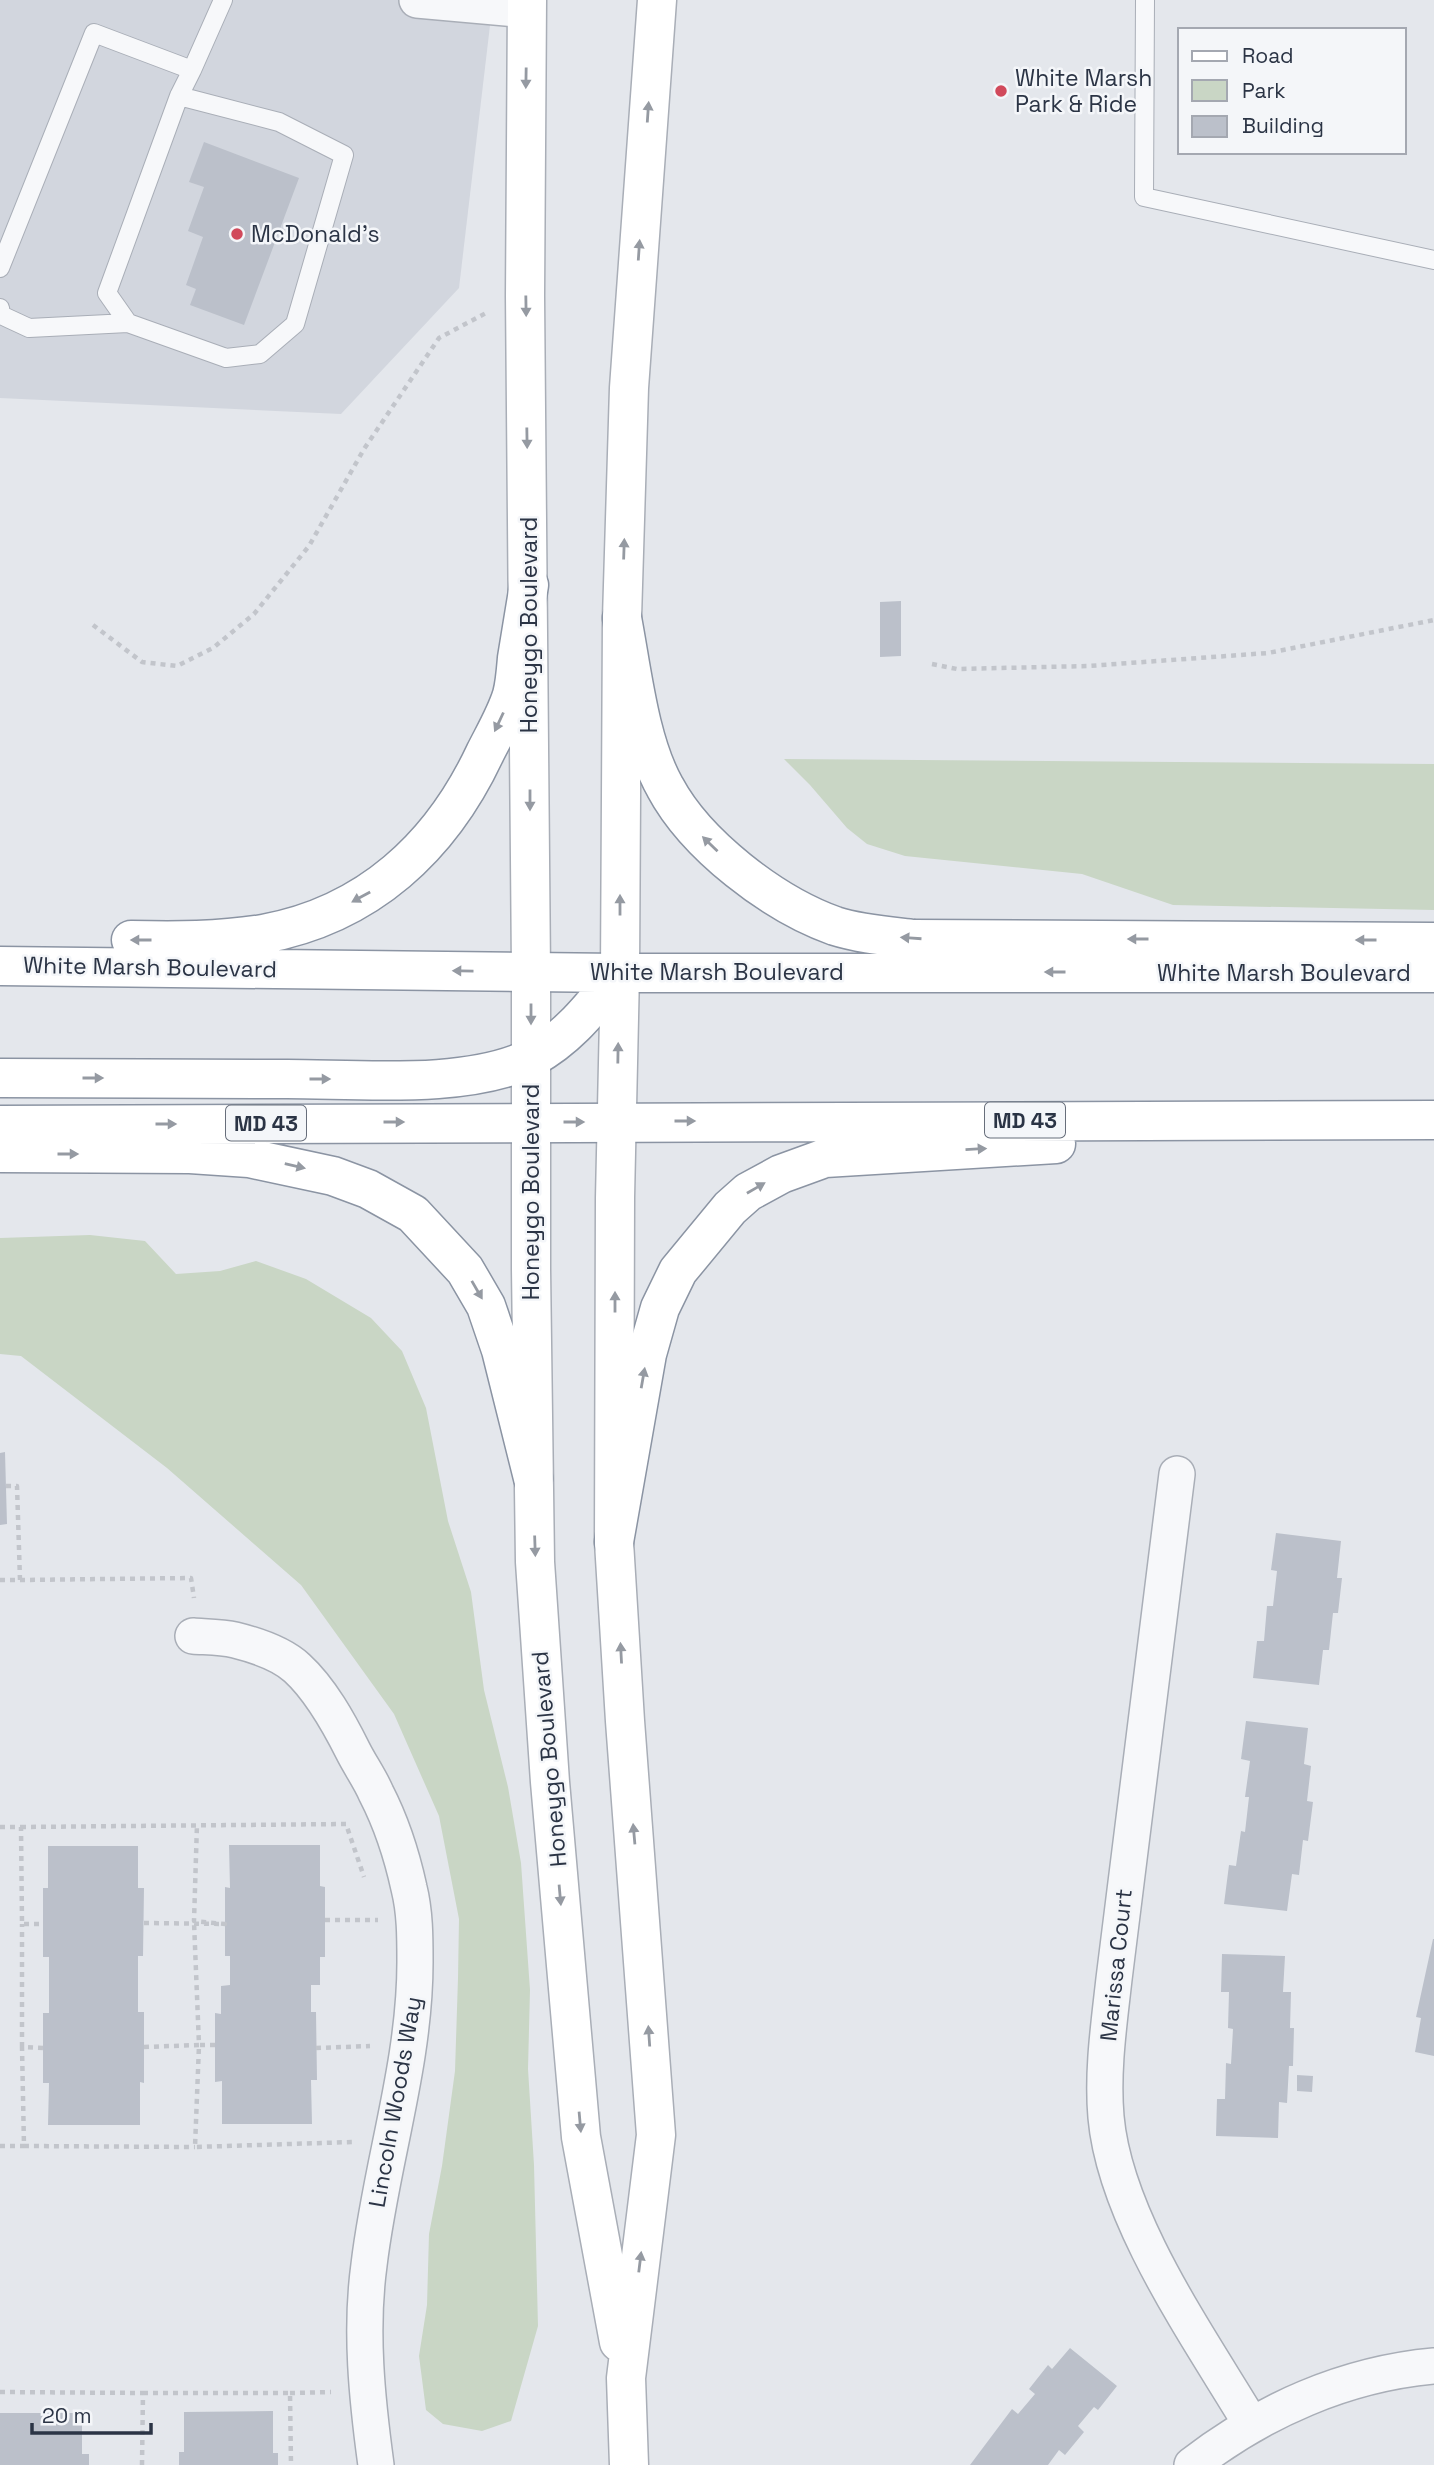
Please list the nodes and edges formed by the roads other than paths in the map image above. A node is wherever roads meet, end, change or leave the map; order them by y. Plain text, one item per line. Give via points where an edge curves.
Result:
1 (223, 0) edge
2 (417, 0) edge
3 (657, 0) edge
4 (1145, 0) edge
5 (527, 5) edge
6 (192, 70) junction
7 (178, 96) junction
8 (1434, 260) edge
9 (0, 268) edge
10 (0, 308) edge
11 (128, 323) junction
12 (529, 585) junction
13 (622, 618) junction
14 (1434, 942) edge
15 (0, 943) edge
16 (0, 966) edge
17 (531, 971) junction
18 (620, 973) junction
19 (1434, 973) edge
20 (531, 1058) junction
21 (0, 1078) edge
22 (617, 1121) junction
23 (1434, 1121) edge
24 (532, 1122) junction
25 (0, 1125) edge
26 (0, 1153) edge
27 (1177, 1474) dead end
28 (533, 1478) junction
29 (614, 1542) junction
30 (193, 1636) road end
31 (1434, 2366) edge
32 (626, 2378) junction
33 (1251, 2424) junction
34 (376, 2465) edge
35 (629, 2465) edge
36 (1192, 2465) edge

1 - 6 lane
2 - 5 street
13 -> 3 main road, Honeygo Boulevard via 629,388
4 - 8 lane via 1144,197
5 -> 12 main road, Honeygo Boulevard
6 - 7 lane
6 - 9 lane via 94,33
7 - 11 lane via 107,293
7 - 11 lane via 279,122 344,155 295,324 260,354 226,358
10 - 11 lane via 1,315 29,328
12 -> 15 main road via 512,695 478,768 429,841 377,888 326,915 264,933 186,941
12 -> 17 main road, Honeygo Boulevard
14 -> 13 main road via 914,939 836,926 796,909 743,873 690,825 664,786 645,735
18 -> 13 main road, Honeygo Boulevard
17 -> 16 main road, White Marsh Boulevard
17 - 18 main road, White Marsh Boulevard
17 -> 20 main road, Honeygo Boulevard
19 -> 18 main road, White Marsh Boulevard
18 - 20 main road via 572,1030
22 -> 18 main road, Honeygo Boulevard
21 -> 20 main road via 429,1078 483,1073
20 - 24 main road, Honeygo Boulevard
22 -> 23 main road, MD 43
24 -> 22 main road, MD 43
29 -> 22 main road, Honeygo Boulevard
29 -> 23 main road via 647,1354 660,1308 678,1270 730,1208 781,1174 825,1158
25 -> 24 main road, MD 43
24 - 28 main road, Honeygo Boulevard
26 -> 28 main road via 249,1157 333,1176 412,1213 465,1269 486,1306
27 - 33 street, Marissa Court via 1106,2051 1106,2117 1112,2153 1137,2224
28 -> 32 main road, Honeygo Boulevard via 541,1663 581,2137
32 -> 29 main road, Honeygo Boulevard via 656,2135
30 - 34 street, Lincoln Woods Way via 233,1639 296,1667 343,1731 377,1793 410,1889 415,1935 413,2019 368,2266 364,2331
31 - 33 street via 1384,2372 1339,2385
32 - 35 main road, Honeygo Boulevard
33 - 36 street

